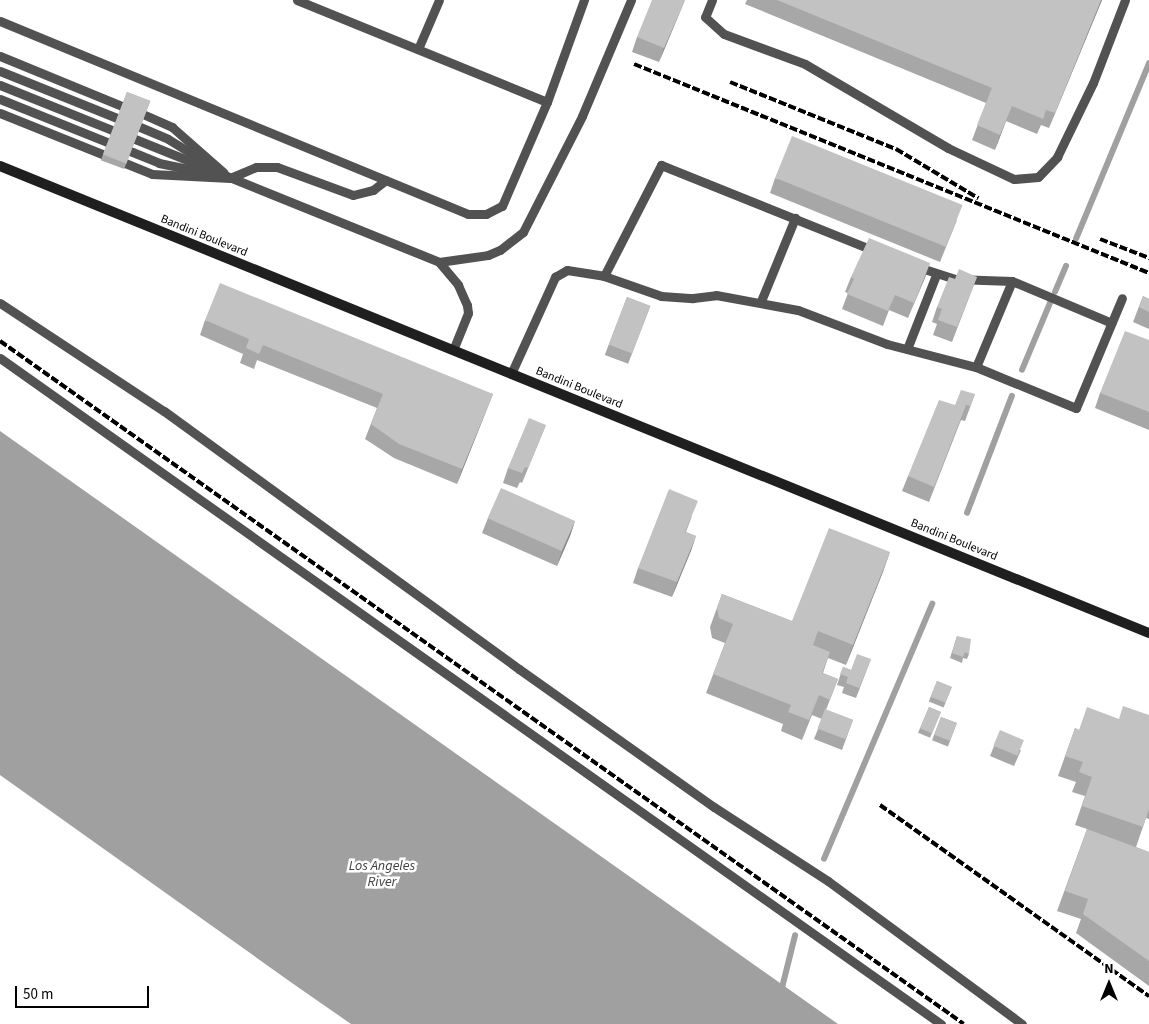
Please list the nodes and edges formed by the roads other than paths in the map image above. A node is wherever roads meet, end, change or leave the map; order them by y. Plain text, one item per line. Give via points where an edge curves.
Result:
1 (298, 0) edge
2 (439, 0) edge
3 (584, 0) edge
4 (631, 0) edge
5 (712, 0) edge
6 (1125, 0) edge
7 (0, 21) edge
8 (418, 49) junction
9 (0, 56) edge
10 (0, 71) edge
11 (0, 85) edge
12 (0, 99) edge
13 (547, 102) junction
14 (122, 106) edge
15 (0, 113) edge
16 (145, 115) edge
17 (117, 118) edge
18 (140, 127) edge
19 (112, 130) edge
20 (135, 140) edge
21 (107, 142) edge
22 (130, 151) edge
23 (102, 154) edge
24 (125, 163) edge
25 (0, 166) edge
26 (230, 178) junction
27 (386, 180) junction
28 (795, 218) junction
29 (883, 254) edge
30 (439, 262) junction
31 (910, 264) edge
32 (936, 275) junction
33 (604, 276) junction
34 (1012, 280) junction
35 (1122, 298) dead end
36 (761, 301) junction
37 (0, 303) edge
38 (1112, 323) junction
39 (453, 350) junction
40 (908, 350) junction
41 (0, 358) edge
42 (976, 367) junction
43 (511, 374) junction
44 (1149, 633) edge
45 (941, 1024) edge
46 (1022, 1024) edge

1 - 8 lane
2 - 8 lane
3 - 13 lane
4 - 30 lane via 582,116 523,232 488,255
5 - 6 lane via 705,17 724,34 805,64 948,148 1014,179 1038,177 1057,157 1093,83
7 - 27 lane
8 - 13 lane
9 - 14 lane
10 - 17 lane
11 - 19 lane
12 - 21 lane
13 - 27 lane via 502,206 486,214 468,214
15 - 23 lane
16 - 26 lane via 172,127
18 - 26 lane via 168,138
20 - 26 lane
22 - 26 lane via 158,163
24 - 26 lane via 152,174
25 - 39 main road, Bandini Boulevard
26 - 27 lane via 256,167 277,167 352,195 373,190
26 - 30 lane
28 - 29 lane
28 - 33 lane via 661,165
28 - 36 lane
30 - 39 lane via 458,285 467,305 468,313
31 - 32 lane
32 - 34 lane
32 - 40 lane
33 - 36 lane via 661,296 693,298 716,295
33 - 43 lane via 566,270 555,277
34 - 38 lane
34 - 42 lane
35 - 38 lane
36 - 40 lane via 798,310
37 - 46 lane via 164,411 714,807 828,881
38 - 42 lane via 1076,408
39 - 43 main road, Bandini Boulevard
40 - 42 lane
41 - 45 lane
43 - 44 main road, Bandini Boulevard

